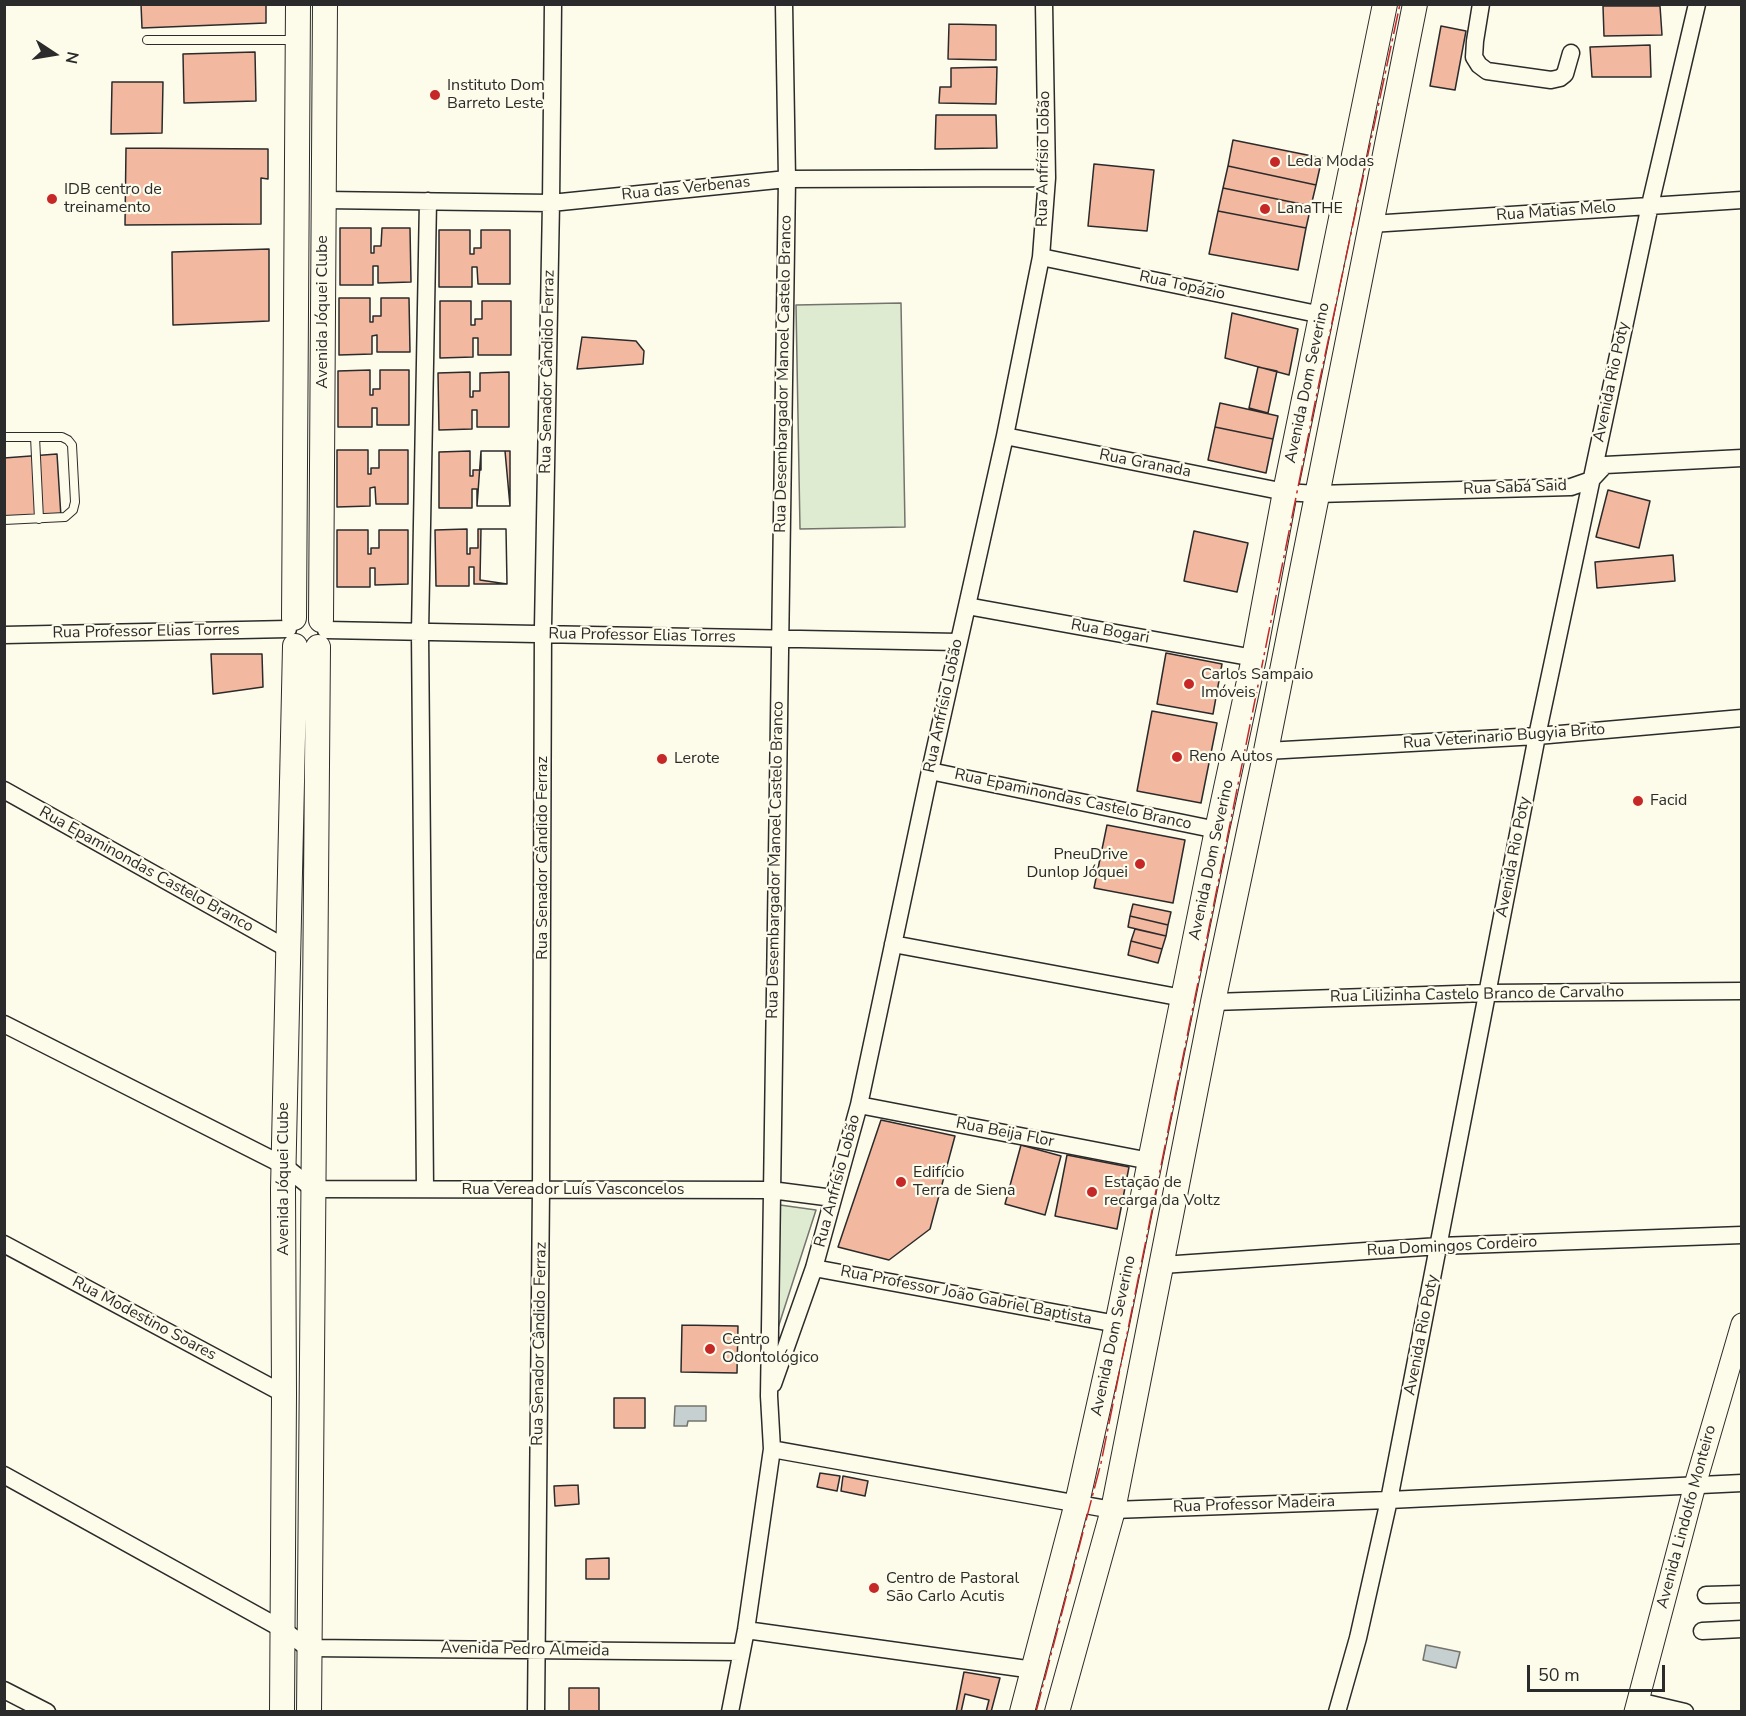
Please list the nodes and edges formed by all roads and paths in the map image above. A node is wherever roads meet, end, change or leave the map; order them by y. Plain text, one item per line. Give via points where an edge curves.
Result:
1 (298, 4) edge
2 (325, 4) edge
3 (552, 4) edge
4 (784, 4) edge
5 (1044, 4) edge
6 (1385, 4) edge
7 (1415, 4) edge
8 (1481, 4) edge
9 (1696, 4) edge
10 (147, 40) dead end
11 (297, 40) junction
12 (1572, 53) dead end
13 (1047, 178) junction
14 (787, 179) junction
15 (296, 199) junction
16 (324, 200) junction
17 (1742, 200) edge
18 (428, 201) junction
19 (551, 203) junction
20 (1650, 205) junction
21 (1371, 224) junction
22 (1041, 256) junction
23 (1322, 315) junction
24 (1005, 435) junction
25 (4, 437) edge
26 (35, 437) junction
27 (1742, 458) edge
28 (1591, 480) junction
29 (1285, 492) junction
30 (1317, 494) junction
31 (39, 519) junction
32 (4, 520) edge
33 (966, 606) junction
34 (307, 632) junction
35 (420, 632) junction
36 (543, 634) junction
37 (4, 635) edge
38 (780, 639) junction
39 (958, 642) junction
40 (1254, 658) junction
41 (1742, 718) edge
42 (1537, 736) junction
43 (1266, 751) junction
44 (930, 771) junction
45 (4, 790) edge
46 (1217, 830) junction
47 (893, 944) junction
48 (288, 949) junction
49 (1742, 991) edge
50 (1488, 993) junction
51 (1183, 998) junction
52 (1213, 1002) junction
53 (4, 1024) edge
54 (859, 1105) junction
55 (1150, 1161) junction
56 (284, 1165) junction
57 (313, 1189) junction
58 (425, 1190) junction
59 (541, 1190) junction
60 (771, 1191) junction
61 (833, 1198) junction
62 (1742, 1235) edge
63 (4, 1244) edge
64 (1439, 1246) junction
65 (1162, 1265) junction
66 (814, 1268) junction
67 (1117, 1324) junction
68 (1742, 1324) edge
69 (284, 1394) junction
70 (769, 1396) junction
71 (772, 1449) junction
72 (4, 1475) edge
73 (1742, 1483) edge
74 (1695, 1485) junction
75 (1389, 1500) junction
76 (1077, 1503) junction
77 (1113, 1510) junction
78 (1742, 1594) edge
79 (1706, 1595) dead end
80 (282, 1629) junction
81 (1742, 1629) edge
82 (746, 1630) junction
83 (1702, 1631) dead end
84 (308, 1648) junction
85 (536, 1650) junction
86 (741, 1652) junction
87 (1034, 1670) junction
88 (4, 1690) edge
89 (1637, 1706) edge
90 (47, 1712) edge
91 (282, 1712) edge
92 (309, 1712) edge
93 (536, 1712) edge
94 (730, 1712) edge
95 (1022, 1712) edge
96 (1057, 1712) edge
97 (1337, 1712) edge
98 (1685, 1712) edge

1 - 11 main road, Avenida Jóquei Clube
2 - 16 main road, Avenida Jóquei Clube
3 - 19 street, Rua Senador Cândido Ferraz
4 - 14 street, Rua Desembargador Manoel Castelo Branco
5 - 13 street, Rua Anfrísio Lobão
6 - 23 main road, Avenida Dom Severino
7 - 21 main road, Avenida Dom Severino
8 - 12 street via 1474,57 1487,71 1551,80 1565,74
9 - 20 street, Avenida Rio Poty
10 - 11 lane
11 - 15 main road, Avenida Jóquei Clube
13 - 14 street, Rua das Verbenas
13 - 22 street, Rua Anfrísio Lobão
14 - 19 street, Rua das Verbenas
14 - 38 street, Rua Desembargador Manoel Castelo Branco
15 - 16 main road
15 - 34 main road, Avenida Jóquei Clube
16 - 18 street, Rua das Verbenas
16 - 34 main road, Avenida Jóquei Clube
17 - 20 street, Rua Matias Melo
18 - 19 street, Rua das Verbenas
18 - 35 street
19 - 36 street, Rua Senador Cândido Ferraz
20 - 21 street, Rua Matias Melo
20 - 28 street, Avenida Rio Poty
21 - 30 main road, Avenida Dom Severino
22 - 23 street, Rua Topázio
22 - 24 street, Rua Anfrísio Lobão
23 - 29 main road, Avenida Dom Severino
24 - 29 street, Rua Granada
24 - 33 street, Rua Anfrísio Lobão
25 - 26 lane
26 - 31 lane
26 - 31 lane via 62,437 72,445 75,502 65,517
27 - 28 street, Rua Sabá Said via 1605,465
28 - 30 street, Rua Sabá Said via 1571,487
28 - 42 street, Avenida Rio Poty
29 - 30 street, Rua Granada
29 - 40 main road, Avenida Dom Severino
30 - 43 main road, Avenida Dom Severino
31 - 32 lane
33 - 39 street, Rua Anfrísio Lobão
33 - 40 street, Rua Bogari
34 - 35 street, Rua Professor Elias Torres
34 - 37 street, Rua Professor Elias Torres
34 - 48 main road, Avenida Jóquei Clube
34 - 57 main road, Avenida Jóquei Clube
35 - 36 street, Rua Professor Elias Torres
35 - 58 street
36 - 38 street, Rua Professor Elias Torres
36 - 59 street, Rua Senador Cândido Ferraz
38 - 39 street, Rua Professor Elias Torres
38 - 60 street, Rua Desembargador Manoel Castelo Branco
39 - 44 street, Rua Anfrísio Lobão
40 - 46 main road, Avenida Dom Severino
41 - 42 street, Rua Veterinario Bugyia Brito
42 - 43 street, Rua Veterinario Bugyia Brito
42 - 50 street, Avenida Rio Poty
43 - 52 main road, Avenida Dom Severino
44 - 46 street, Rua Epaminondas Castelo Branco
44 - 47 street, Rua Anfrísio Lobão
45 - 48 street, Rua Epaminondas Castelo Branco
46 - 51 main road, Avenida Dom Severino
47 - 51 street
47 - 54 street, Rua Anfrísio Lobão
48 - 56 main road, Avenida Jóquei Clube
49 - 50 street, Rua Lilizinha Castelo Branco de Carvalho
50 - 52 street, Rua Lilizinha Castelo Branco de Carvalho
50 - 64 street, Avenida Rio Poty
51 - 55 main road, Avenida Dom Severino
52 - 65 main road, Avenida Dom Severino
53 - 56 street
54 - 55 street, Rua Beija Flor
54 - 61 street, Rua Anfrísio Lobão
55 - 67 main road, Avenida Dom Severino
56 - 57 street
56 - 69 main road, Avenida Jóquei Clube
57 - 58 street, Rua Vereador Luís Vasconcelos
57 - 84 main road, Avenida Jóquei Clube
58 - 59 street, Rua Vereador Luís Vasconcelos
59 - 60 street, Rua Vereador Luís Vasconcelos
59 - 85 street, Rua Senador Cândido Ferraz
60 - 61 street, Rua Vereador Luís Vasconcelos
60 - 70 street, Rua Desembargador Manoel Castelo Branco
61 - 66 street, Rua Anfrísio Lobão
62 - 64 street, Rua Domingos Cordeiro
63 - 69 street, Rua Modestino Soares
64 - 65 street, Rua Domingos Cordeiro
64 - 75 street, Avenida Rio Poty
65 - 77 main road, Avenida Dom Severino
66 - 67 street, Rua Professor João Gabriel Baptista
66 - 70 street, Rua Anfrísio Lobão
67 - 76 main road, Avenida Dom Severino
68 - 74 street, Avenida Lindolfo Monteiro
69 - 80 main road, Avenida Jóquei Clube
70 - 71 street, Rua Desembargador Manoel Castelo Branco
71 - 76 street, Rua Professor Madeira
71 - 82 street, Rua Desembargador Manoel Castelo Branco
72 - 80 street
73 - 74 street, Rua Professor Madeira
74 - 75 street, Rua Professor Madeira
74 - 89 street, Avenida Lindolfo Monteiro
75 - 77 street, Rua Professor Madeira
75 - 97 street, Avenida Rio Poty
76 - 77 street, Rua Professor Madeira
76 - 87 main road, Avenida Dom Severino
77 - 96 main road, Avenida Dom Severino
78 - 79 street
80 - 84 street
80 - 91 main road, Avenida Jóquei Clube
81 - 83 street
82 - 86 street, Rua Desembargador Manoel Castelo Branco
82 - 87 street
84 - 85 street, Avenida Pedro Almeida
84 - 92 main road, Avenida Jóquei Clube
85 - 86 street, Avenida Pedro Almeida
85 - 93 street, Rua Senador Cândido Ferraz
86 - 94 street, Rua Desembargador Manoel Castelo Branco
87 - 95 main road, Avenida Dom Severino
88 - 90 street
89 - 98 street

